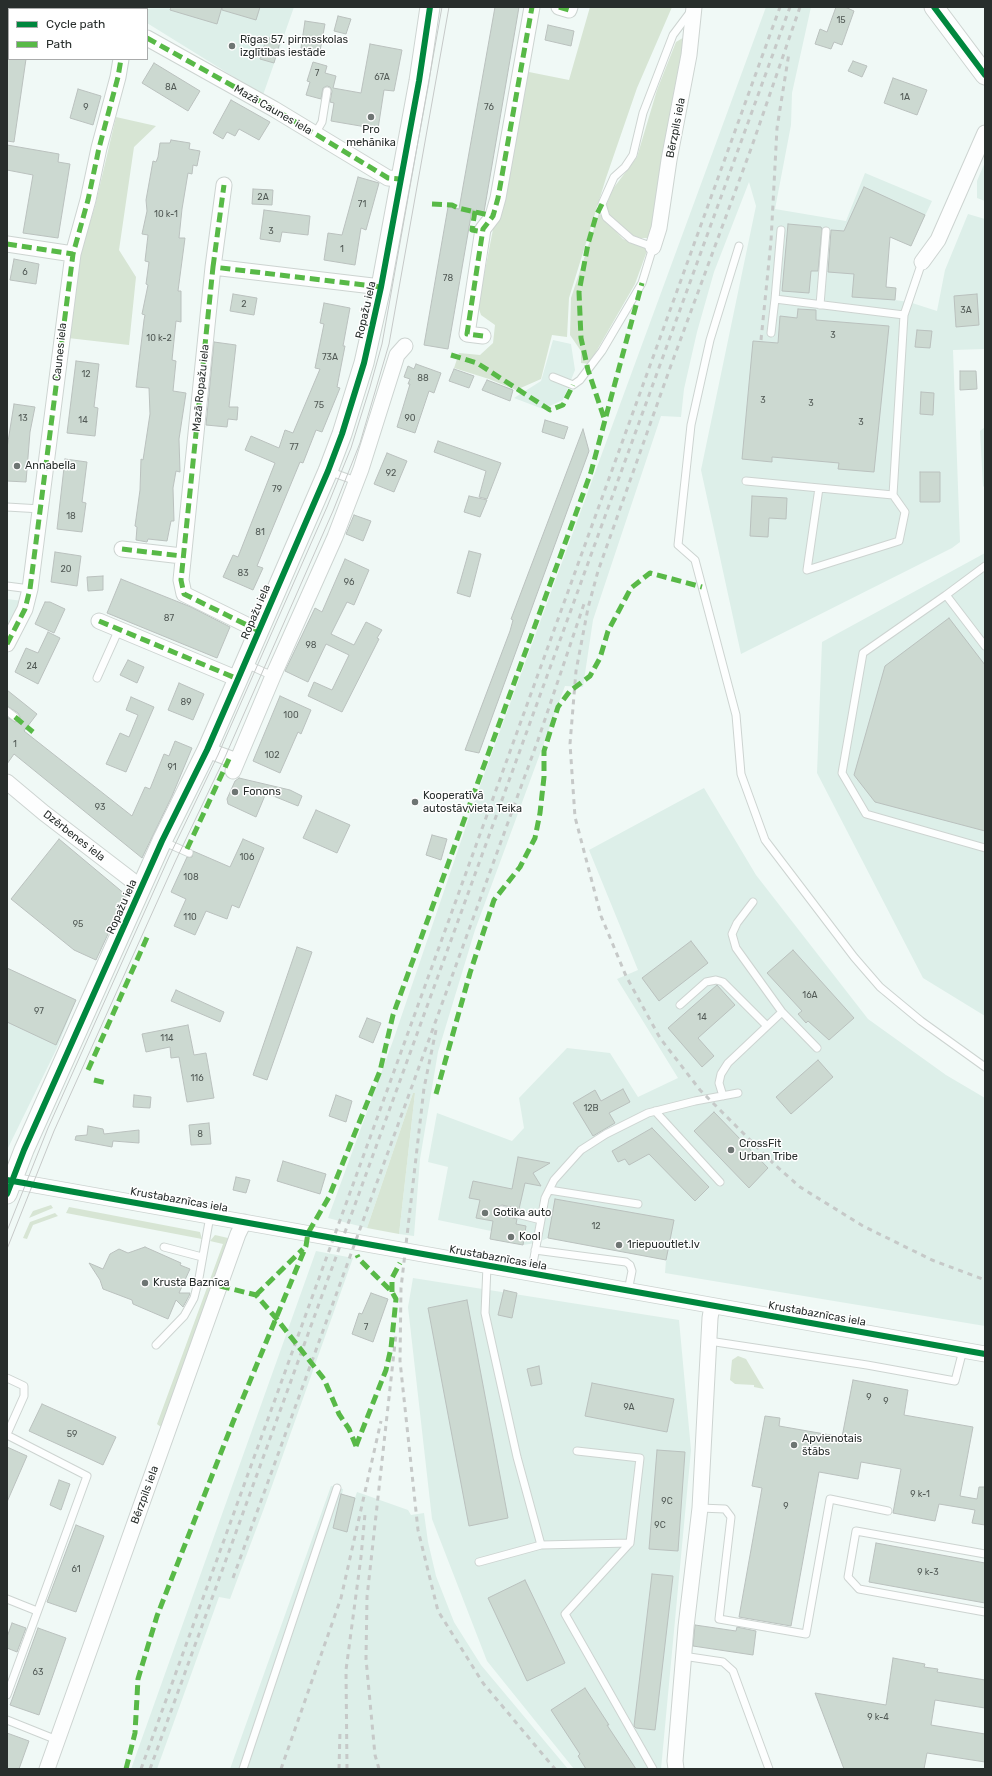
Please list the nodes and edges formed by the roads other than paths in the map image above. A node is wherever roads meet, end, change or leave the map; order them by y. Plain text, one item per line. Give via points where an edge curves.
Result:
1 (430, 7) edge
2 (532, 7) edge
3 (558, 7) edge
4 (570, 7) edge
5 (934, 7) edge
6 (694, 8) edge
7 (148, 39) edge
8 (121, 60) edge
9 (985, 75) edge
10 (327, 91) dead end
11 (985, 133) edge
12 (315, 134) junction
13 (400, 179) junction
14 (224, 185) dead end
15 (781, 230) dead end
16 (826, 231) dead end
17 (7, 244) edge
18 (739, 246) dead end
19 (653, 247) junction
20 (73, 254) junction
21 (922, 262) joint
22 (213, 267) junction
23 (381, 287) junction
24 (775, 299) junction
25 (820, 305) junction
26 (904, 315) junction
27 (771, 333) dead end
28 (483, 336) dead end
29 (405, 346) dead end
30 (553, 377) dead end
31 (328, 471) junction
32 (356, 481) junction
33 (746, 481) dead end
34 (819, 488) junction
35 (894, 495) junction
36 (7, 507) edge
37 (41, 509) junction
38 (122, 548) dead end
39 (182, 556) junction
40 (985, 566) edge
41 (7, 586) edge
42 (30, 589) junction
43 (946, 595) junction
44 (99, 621) dead end
45 (119, 629) junction
46 (259, 631) junction
47 (7, 644) edge
48 (985, 646) edge
49 (241, 672) junction
50 (273, 676) junction
51 (97, 678) dead end
52 (7, 711) edge
53 (15, 717) dead end
54 (207, 750) junction
55 (7, 782) edge
56 (162, 841) junction
57 (985, 848) edge
58 (189, 852) dead end
59 (142, 886) junction
60 (753, 902) dead end
61 (680, 1005) dead end
62 (782, 1012) junction
63 (767, 1026) junction
64 (816, 1048) dead end
65 (985, 1066) edge
66 (738, 1093) dead end
67 (723, 1096) junction
68 (656, 1111) junction
69 (720, 1182) dead end
70 (9, 1185) edge
71 (549, 1190) junction
72 (638, 1204) dead end
73 (500, 1210) dead end
74 (210, 1216) junction
75 (541, 1220) junction
76 (244, 1222) junction
77 (164, 1247) dead end
78 (535, 1250) junction
79 (202, 1257) junction
80 (487, 1266) junction
81 (531, 1274) junction
82 (628, 1291) junction
83 (712, 1306) junction
84 (709, 1341) junction
85 (156, 1345) dead end
86 (963, 1350) junction
87 (985, 1354) edge
88 (7, 1378) edge
89 (7, 1434) edge
90 (577, 1451) dead end
91 (337, 1488) dead end
92 (700, 1508) junction
93 (888, 1511) dead end
94 (630, 1543) junction
95 (541, 1545) junction
96 (985, 1554) edge
97 (479, 1562) dead end
98 (7, 1600) edge
99 (37, 1611) junction
100 (985, 1612) edge
101 (684, 1656) junction
102 (7, 1695) edge
103 (7, 1720) edge
104 (57, 1740) junction
105 (47, 1769) edge
106 (243, 1769) edge
107 (653, 1769) edge
108 (676, 1769) edge
109 (769, 1769) edge

1 - 13 street, Ropažu iela
2 - 28 street via 498,198 493,216 483,229 467,334
3 - 4 street via 569,10
5 - 9 street
6 - 19 street, Bērzpils iela via 689,55 659,228
6 - 19 lane via 673,35 643,113 633,155 614,177 602,204 606,217 631,239
7 - 12 street, Mazā Caunes iela
8 - 20 street, Caunes iela
10 - 12 lane via 322,122
11 - 21 street via 938,240
12 - 13 street, Mazā Caunes iela via 388,178
13 - 23 street, Ropažu iela
14 - 22 street, Mazā Ropažu iela
15 - 24 lane
16 - 25 lane
17 - 20 street
18 - 65 lane via 710,340 691,425 678,545 695,560 736,715 741,774 765,840 854,957 880,988 920,1021
19 - 30 lane via 642,283 602,351 580,380 573,385
20 - 37 street, Caunes iela
21 - 26 lane
22 - 23 street
22 - 39 street, Mazā Ropažu iela
23 - 31 street, Ropažu iela via 364,363
24 - 25 lane
24 - 27 lane
25 - 26 lane
26 - 35 lane
29 - 32 street via 397,355
31 - 32 lane
31 - 46 street, Ropažu iela
32 - 50 street via 335,537
33 - 34 lane
34 - 35 lane
34 - 35 lane via 807,570 899,540 905,512
36 - 37 lane
37 - 42 street, Caunes iela
38 - 39 street
39 - 46 street, Mazā Ropažu iela via 181,580 184,594
40 - 43 lane
41 - 42 lane
42 - 47 street, Caunes iela via 25,608
43 - 48 lane
43 - 57 lane via 863,653 842,774 866,814
44 - 45 street
45 - 49 street
45 - 51 lane
46 - 49 street, Ropažu iela
49 - 50 lane
49 - 54 street, Ropažu iela
50 - 54 street via 235,766
52 - 53 lane
54 - 56 street, Ropažu iela
55 - 59 street, Dzērbenes iela
56 - 58 lane
56 - 59 street, Ropažu iela
59 - 70 street, Ropažu iela
60 - 62 lane via 737,922 732,934 736,948
61 - 63 lane via 706,982 716,980 724,982
62 - 63 lane
62 - 64 lane
63 - 67 lane via 728,1063 721,1074 719,1083
66 - 67 lane
67 - 68 lane
68 - 69 lane
68 - 71 lane via 606,1134 581,1150 554,1180
70 - 74 street, Krustabaznīcas iela
71 - 72 lane
71 - 75 lane
73 - 75 lane
74 - 76 street, Krustabaznīcas iela
74 - 79 lane
75 - 78 lane
76 - 80 street, Krustabaznīcas iela
76 - 104 street, Bērzpils iela
77 - 79 lane
78 - 81 lane
78 - 82 lane via 626,1262 632,1271
79 - 85 lane via 194,1298 184,1316
80 - 81 street, Krustabaznīcas iela
80 - 95 lane via 485,1313 517,1457
81 - 82 street, Krustabaznīcas iela
82 - 83 street, Krustabaznīcas iela
83 - 84 street
83 - 86 street, Krustabaznīcas iela
84 - 86 lane via 955,1381
84 - 92 street
86 - 87 street, Krustabaznīcas iela
88 - 89 lane via 24,1386 24,1396
89 - 99 lane via 87,1476
90 - 94 lane via 640,1458
91 - 106 lane
92 - 93 lane via 725,1509 731,1516 719,1619 806,1634 830,1499
92 - 101 street
94 - 95 lane
94 - 107 lane via 565,1614
95 - 97 lane
96 - 100 lane via 856,1531 848,1577 859,1590
98 - 99 lane
99 - 102 lane
101 - 108 street via 674,1761
101 - 109 lane via 723,1662 733,1671
103 - 104 lane
104 - 105 street, Bērzpils iela

